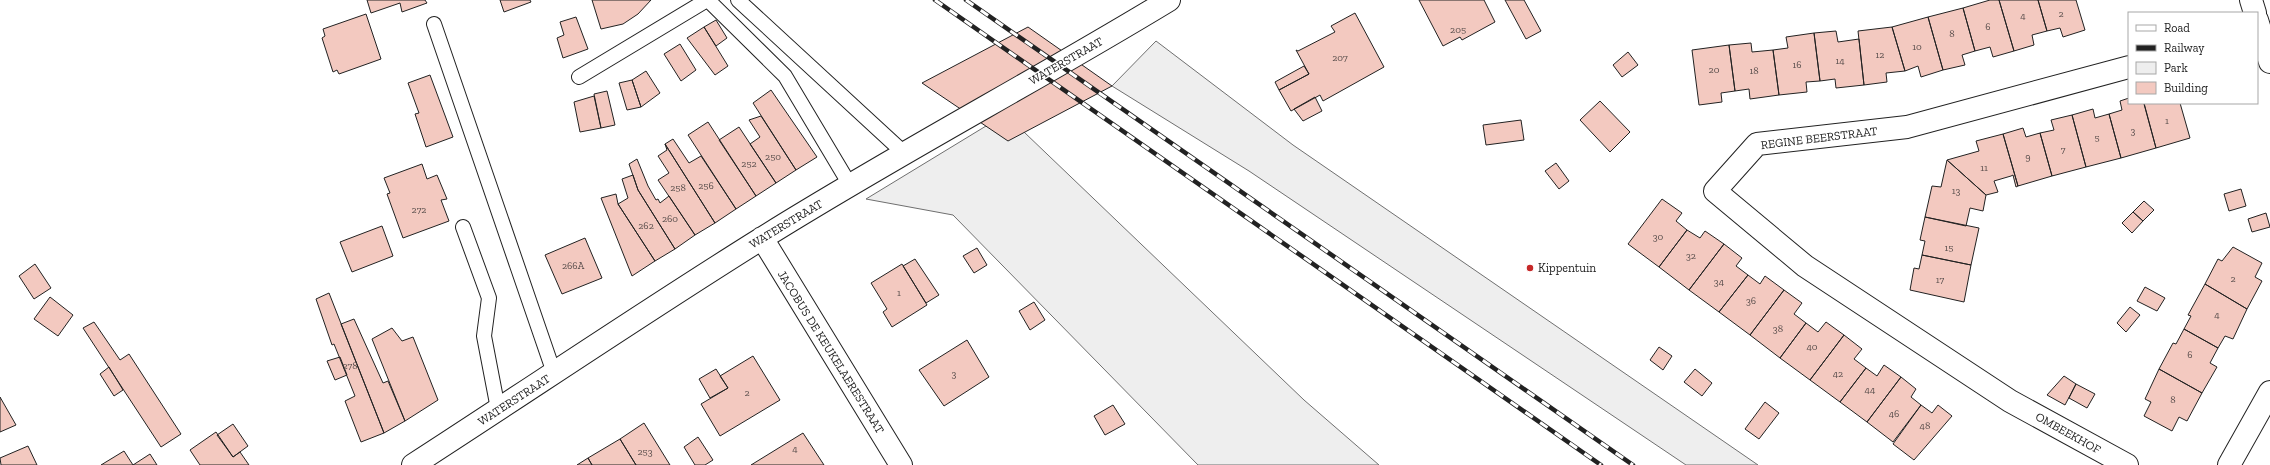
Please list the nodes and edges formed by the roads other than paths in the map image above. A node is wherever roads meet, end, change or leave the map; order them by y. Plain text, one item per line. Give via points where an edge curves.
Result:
1 (707, 0) edge
2 (738, 0) edge
3 (1169, 0) edge
4 (2251, 0) edge
5 (2254, 12) edge
6 (434, 24) dead end
7 (2258, 27) edge
8 (2270, 62) edge
9 (2128, 67) edge
10 (579, 77) dead end
11 (904, 154) junction
12 (850, 185) junction
13 (463, 227) dead end
14 (762, 238) junction
15 (554, 373) junction
16 (2270, 392) edge
17 (2010, 401) joint
18 (498, 409) junction
19 (413, 465) edge
20 (901, 465) edge
21 (2127, 465) edge
22 (2229, 465) edge

1 - 10 lane
1 - 12 lane via 784,76
2 - 11 lane
3 - 11 street, WATERSTRAAT
4 - 5 street
6 - 15 lane
7 - 8 street
9 - 17 street, REGINE BEERSTRAAT via 1907,127 1757,144 1715,191 1805,266
11 - 12 street, WATERSTRAAT
12 - 14 street, WATERSTRAAT
13 - 18 lane via 488,298 484,336
14 - 15 street, WATERSTRAAT
14 - 20 street, JACOBUS DE KEUKELAERESTRAAT
15 - 18 street, WATERSTRAAT
16 - 22 street
17 - 21 street, OMBEEKHOF
18 - 19 street, WATERSTRAAT

